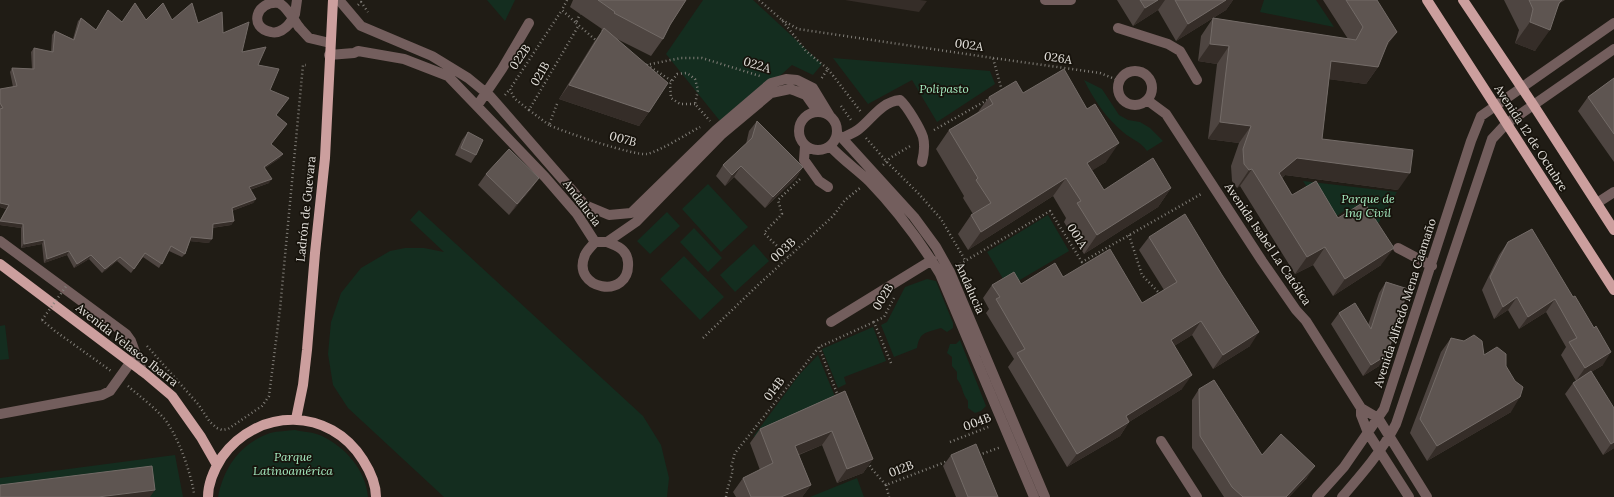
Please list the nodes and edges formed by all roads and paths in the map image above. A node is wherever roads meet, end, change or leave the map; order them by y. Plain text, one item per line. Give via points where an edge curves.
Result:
1 (296, 0) edge
2 (333, 0) edge
3 (339, 0) edge
4 (567, 0) edge
5 (759, 0) edge
6 (1045, 0) edge
7 (1071, 0) edge
8 (1427, 0) edge
9 (1463, 0) edge
10 (562, 10) junction
11 (575, 10) dead end
12 (782, 20) junction
13 (529, 23) dead end
14 (576, 23) junction
15 (1614, 23) edge
16 (579, 25) junction
17 (1118, 28) dead end
18 (330, 43) junction
19 (600, 44) edge
20 (1614, 49) edge
21 (329, 55) junction
22 (993, 58) junction
23 (640, 62) edge
24 (306, 64) dead end
25 (646, 65) junction
26 (763, 76) dead end
27 (817, 78) dead end
28 (1197, 80) dead end
29 (1120, 81) junction
30 (672, 82) junction
31 (1521, 88) junction
32 (486, 93) junction
33 (997, 94) edge
34 (991, 97) edge
35 (1148, 100) junction
36 (557, 104) dead end
37 (695, 104) junction
38 (477, 106) junction
39 (1495, 106) junction
40 (1534, 106) junction
41 (529, 110) junction
42 (818, 112) junction
43 (830, 116) junction
44 (1506, 124) junction
45 (549, 125) junction
46 (839, 136) junction
47 (923, 137) junction
48 (805, 146) junction
49 (830, 146) junction
50 (886, 162) junction
51 (922, 162) dead end
52 (808, 166) junction
53 (871, 177) junction
54 (1214, 187) junction
55 (828, 188) dead end
56 (1614, 192) edge
57 (1597, 203) junction
58 (1614, 230) edge
59 (1129, 235) junction
60 (0, 241) edge
61 (595, 242) junction
62 (607, 242) junction
63 (1398, 248) dead end
64 (788, 258) junction
65 (932, 260) junction
66 (965, 260) junction
67 (0, 264) edge
68 (1432, 266) junction
69 (5, 269) edge
70 (950, 272) junction
71 (68, 285) dead end
72 (1614, 290) edge
73 (898, 291) dead end
74 (1166, 300) edge
75 (830, 322) dead end
76 (874, 322) junction
77 (703, 338) dead end
78 (144, 343) dead end
79 (819, 346) junction
80 (130, 363) junction
81 (891, 363) dead end
82 (142, 371) junction
83 (120, 378) junction
84 (840, 398) edge
85 (1361, 408) junction
86 (0, 414) edge
87 (1378, 418) junction
88 (296, 419) junction
89 (1001, 422) junction
90 (1368, 433) junction
91 (1389, 437) junction
92 (1161, 441) dead end
93 (950, 442) dead end
94 (1011, 444) junction
95 (1379, 451) junction
96 (974, 454) edge
97 (979, 455) junction
98 (955, 459) edge
99 (868, 461) edge
100 (981, 462) edge
101 (217, 465) junction
102 (1033, 482) junction
103 (886, 485) junction
104 (378, 496) edge
105 (1039, 496) edge
106 (195, 497) edge
107 (208, 497) edge
108 (726, 497) edge
109 (889, 497) edge
110 (1197, 497) edge
111 (1317, 497) edge
112 (1342, 497) edge
113 (1409, 497) edge
114 (1427, 497) edge

1 - 18 street via 294,25 309,38
2 - 18 main road, Ladrón de Guevara
3 - 32 street, Andalucia via 361,26 432,56 468,78
4 - 10 path
5 - 12 path
6 - 7 street
8 - 39 main road, Avenida 12 de Octubre
9 - 31 main road, Avenida 12 de Octubre
10 - 14 path
10 - 41 path, 022B via 510,88 514,98
11 - 14 path via 580,14
12 - 22 path, 002A via 798,29
12 - 27 path via 806,51 828,69 820,80
13 - 32 street
14 - 16 path
15 - 31 street, Avenida Alfredo Mena Caamaño
16 - 19 path
16 - 41 path, 021B
17 - 28 street via 1168,44 1180,52
18 - 21 main road, Ladrón de Guevara
20 - 40 street
21 - 38 street, Andalucia via 358,51 404,59 448,76
21 - 88 main road, Ladrón de Guevara via 324,158 304,385
22 - 29 path, 026A via 1100,73
22 - 33 path, 002A via 1002,91
23 - 25 path
24 - 78 path via 303,64 280,309 269,396 262,406 228,429 217,428
25 - 26 path, 022A via 681,58 702,58
25 - 30 path
29 - 35 street via 1119,92 1125,102 1137,105
29 - 35 street via 1123,76 1133,71 1145,74 1152,83
30 - 37 path via 671,98 680,104
30 - 37 path via 677,74 687,73 695,79 698,90
31 - 39 street, Avenida Alfredo Mena Caamaño
31 - 40 main road, Avenida 12 de Octubre
32 - 38 street
32 - 43 street, Andalucia via 585,205 609,215 630,213 716,130 771,83 786,79 797,80 813,88
34 - 47 path
35 - 54 street, Avenida Isabel La Católica via 1166,114
36 - 45 path
37 - 45 path, 007B via 710,121 646,154 626,151
38 - 61 street, Andalucia via 546,176 577,214
39 - 44 main road, Avenida 12 de Octubre
39 - 68 street, Avenida Alfredo Mena Caamaño via 1481,116 1471,141
40 - 44 street
40 - 57 main road, Avenida 12 de Octubre
41 - 45 path
42 - 43 street
42 - 48 street via 805,116 799,128 801,141
42 - 62 street via 806,95 790,89 771,93 721,135 636,222
43 - 46 street
44 - 72 main road, Avenida 12 de Octubre
44 - 91 street via 1492,139 1396,424
46 - 47 street via 858,130 877,110 900,100
46 - 49 street
46 - 53 street, Andalucia
47 - 50 path
47 - 51 street
48 - 49 street via 818,150
48 - 52 street via 804,160
49 - 53 street, Andalucia
50 - 53 path
50 - 66 path via 920,194 941,219
52 - 55 street
52 - 64 path via 801,179 778,200 782,214 764,233
53 - 64 path, 003B
53 - 65 street, Andalucia
53 - 70 street, Andalucia via 914,217
54 - 59 path, 001A
54 - 85 street, Avenida Isabel La Católica via 1262,261 1306,321
56 - 57 street
57 - 58 main road, Avenida 12 de Octubre
59 - 66 path, 001A via 1082,262 1050,211
59 - 74 path via 1142,275
60 - 82 street via 126,334
61 - 62 street, Andalucia
61 - 62 street via 585,254 583,267 588,279 598,286 612,287 622,281 628,270 627,256 619,246
63 - 68 street
64 - 77 path, 003B
65 - 75 street
65 - 89 street, Andalucia
66 - 70 path, 001A
67 - 69 main road, Avenida Velasco Ibarra
68 - 87 street, Avenida Alfredo Mena Caamaño via 1384,409
69 - 80 main road, Avenida Velasco Ibarra
70 - 102 street, Andalucia via 1020,440
71 - 83 path, bridge via 42,320
73 - 76 path, 002B via 884,317
76 - 79 path, 014B
76 - 81 path, 002B
79 - 84 path
79 - 108 path, 014B via 735,453
80 - 82 main road, Avenida Velasco Ibarra
80 - 83 street
82 - 101 main road, Avenida Velasco Ibarra via 172,396
83 - 86 street via 110,391 102,395
83 - 106 path via 168,423 190,475
85 - 87 street, Avenida Isabel La Católica
85 - 90 street, Avenida Isabel La Católica
87 - 90 street, Avenida Alfredo Mena Caamaño
87 - 91 street, Avenida Isabel La Católica
88 - 101 main road via 272,422 250,431 231,446
88 - 104 main road via 319,424 340,434 357,450 369,470
89 - 93 path, 004B
89 - 94 street, Andalucia
90 - 95 street, Avenida Isabel La Católica
90 - 111 street, Avenida Alfredo Mena Caamaño via 1344,467
91 - 95 street
91 - 114 street, Avenida Isabel La Católica
92 - 110 street
94 - 97 path
94 - 102 street, Andalucia
95 - 112 street
95 - 113 street, Avenida Isabel La Católica
96 - 97 path
97 - 100 path
98 - 103 path, 012B
99 - 103 path, 012B
101 - 107 main road
102 - 105 street
103 - 109 path

